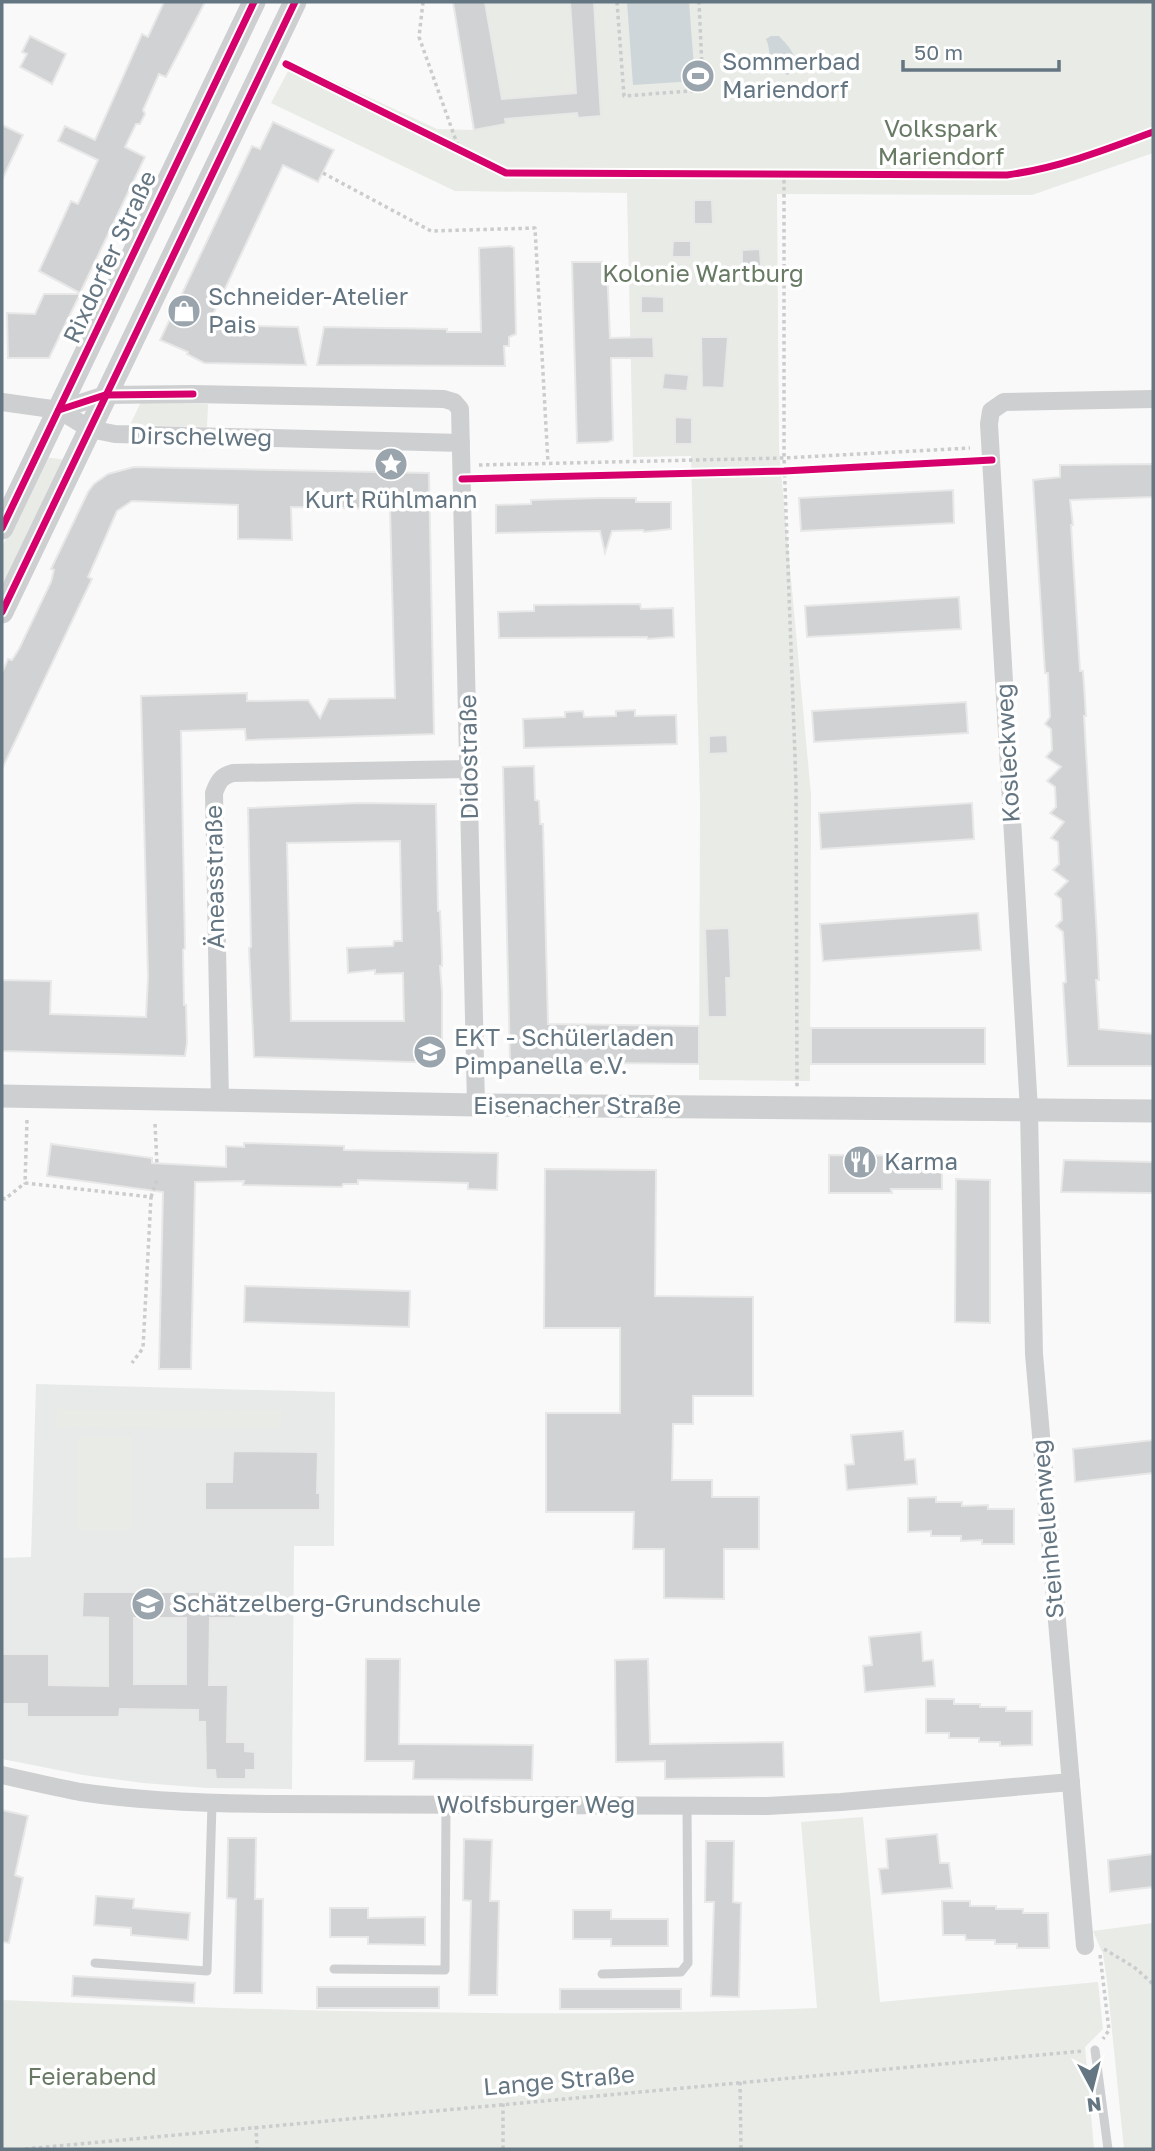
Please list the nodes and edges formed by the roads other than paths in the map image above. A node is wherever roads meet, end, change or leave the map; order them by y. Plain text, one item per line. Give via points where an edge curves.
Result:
1 (254, 2) edge
2 (295, 2) edge
3 (105, 395) junction
4 (1153, 399) edge
5 (2, 402) edge
6 (460, 409) joint
7 (59, 410) junction
8 (90, 429) junction
9 (461, 443) junction
10 (2, 528) edge
11 (2, 612) edge
12 (469, 769) junction
13 (2, 1096) edge
14 (220, 1101) junction
15 (476, 1105) junction
16 (1029, 1110) junction
17 (1153, 1111) edge
18 (2, 1775) edge
19 (1071, 1782) junction
20 (212, 1804) junction
21 (446, 1805) junction
22 (687, 1805) junction
23 (1085, 1946) dead end
24 (95, 1963) dead end
25 (334, 1969) dead end
26 (602, 1974) dead end
27 (1095, 2050) road end
28 (1108, 2149) edge

1 - 7 street, Rixdorfer Straße
2 - 3 street
3 - 6 street, Dirschelweg via 444,399
3 - 7 street, Dirschelweg
3 - 8 street
4 - 16 street, Kosleckweg via 1004,402 991,411
5 - 7 street
6 - 9 street, Didostraße
7 - 8 street, Dirschelweg
7 - 10 street, Rixdorfer Straße
8 - 9 street, Dirschelweg via 115,435
8 - 11 street
9 - 12 street, Didostraße
12 - 14 street, Äneasstraße via 233,773 217,783
12 - 15 street, Didostraße
13 - 14 street, Eisenacher Straße
14 - 15 street, Eisenacher Straße
15 - 16 street, Eisenacher Straße
16 - 17 street, Eisenacher Straße
16 - 19 street, Steinhellenweg via 1034,1354
18 - 20 street, Wolfsburger Weg via 81,1792
19 - 22 street, Wolfsburger Weg via 841,1802
19 - 23 street, Steinhellenweg
20 - 21 street, Wolfsburger Weg
20 - 24 lane via 207,1971
21 - 22 street, Wolfsburger Weg
21 - 25 lane via 445,1970
22 - 26 lane via 688,1963 681,1972
27 - 28 lane

